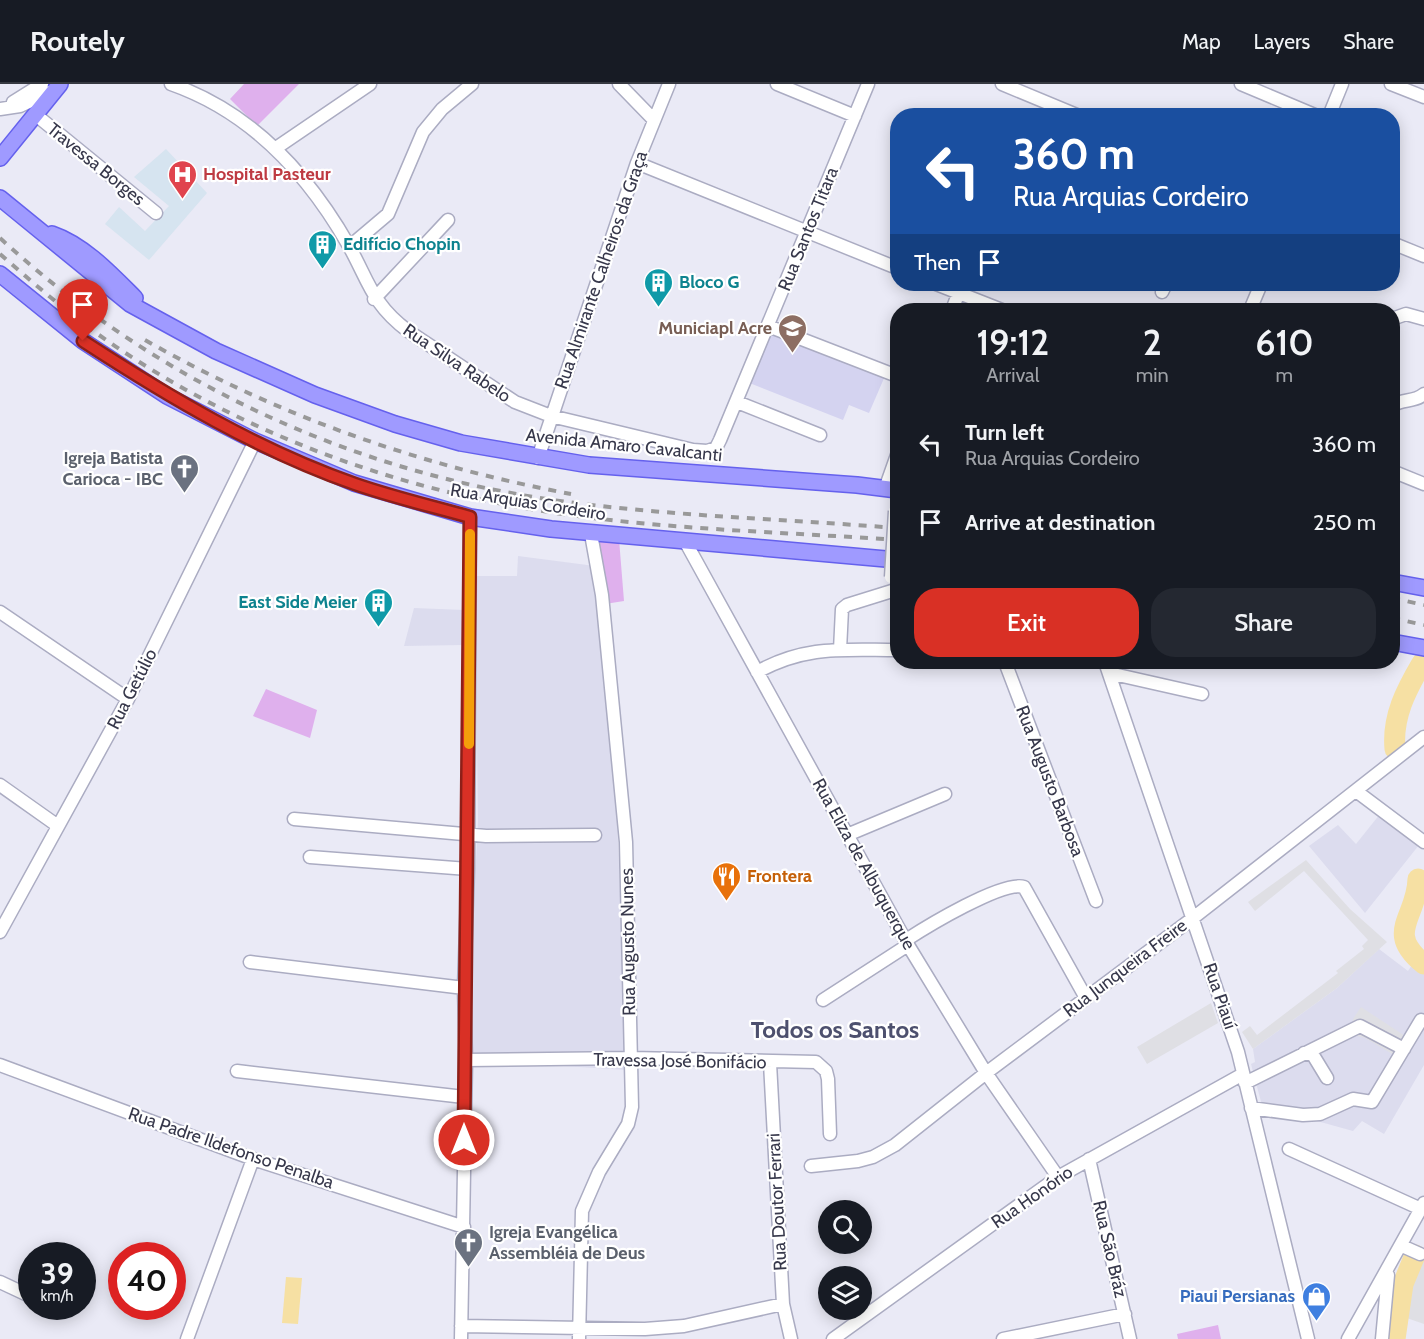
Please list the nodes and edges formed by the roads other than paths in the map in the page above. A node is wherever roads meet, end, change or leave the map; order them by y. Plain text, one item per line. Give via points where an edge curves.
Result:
1 (42, 84) edge
2 (60, 84) edge
3 (171, 84) edge
4 (370, 84) edge
5 (472, 84) edge
6 (619, 84) edge
7 (669, 84) edge
8 (777, 84) edge
9 (868, 84) edge
10 (1002, 84) edge
11 (1241, 84) edge
12 (1342, 84) edge
13 (1391, 84) edge
14 (192, 87) edge
15 (1424, 97) edge
16 (1060, 108) edge
17 (1298, 108) edge
18 (1332, 108) edge
19 (1, 109) edge
20 (36, 116) junction
21 (855, 116) junction
22 (654, 120) junction
23 (276, 148) junction
24 (0, 158) edge
25 (637, 163) junction
26 (0, 187) edge
27 (5, 202) edge
28 (156, 213) dead end
29 (448, 220) dead end
30 (45, 232) junction
31 (806, 234) junction
32 (1400, 246) edge
33 (349, 247) junction
34 (65, 252) junction
35 (1424, 256) edge
36 (890, 265) edge
37 (0, 274) edge
38 (110, 274) junction
39 (956, 291) edge
40 (959, 292) junction
41 (374, 299) junction
42 (955, 303) edge
43 (985, 303) edge
44 (1400, 316) edge
45 (157, 318) junction
46 (1424, 319) edge
47 (768, 326) junction
48 (890, 373) edge
49 (1424, 394) edge
50 (737, 402) junction
51 (1400, 402) edge
52 (551, 416) junction
53 (820, 435) dead end
54 (720, 440) joint
55 (255, 441) junction
56 (538, 458) junction
57 (1400, 474) edge
58 (1424, 484) edge
59 (890, 490) edge
60 (470, 517) junction
61 (591, 534) junction
62 (685, 541) junction
63 (890, 559) edge
64 (1400, 584) edge
65 (1424, 588) edge
66 (890, 598) edge
67 (0, 612) edge
68 (1400, 644) edge
69 (1424, 648) edge
70 (840, 650) junction
71 (890, 651) edge
72 (1008, 669) edge
73 (1108, 669) edge
74 (1114, 669) edge
75 (757, 672) junction
76 (1202, 694) dead end
77 (128, 699) junction
78 (1424, 737) edge
79 (0, 784) edge
80 (1356, 791) junction
81 (945, 794) dead end
82 (294, 819) dead end
83 (58, 826) junction
84 (469, 835) junction
85 (595, 835) dead end
86 (847, 835) junction
87 (1424, 842) edge
88 (310, 857) dead end
89 (468, 869) junction
90 (1096, 901) dead end
91 (1193, 918) junction
92 (1, 928) edge
93 (907, 943) junction
94 (249, 962) dead end
95 (464, 988) junction
96 (1086, 998) junction
97 (823, 1000) dead end
98 (1420, 1020) dead end
99 (1404, 1049) junction
100 (1304, 1053) junction
101 (631, 1058) junction
102 (466, 1060) junction
103 (770, 1063) junction
104 (0, 1065) edge
105 (237, 1071) dead end
106 (986, 1073) junction
107 (1244, 1078) junction
108 (1327, 1078) dead end
109 (464, 1097) junction
110 (1251, 1108) junction
111 (830, 1134) dead end
112 (1289, 1149) dead end
113 (253, 1159) junction
114 (1089, 1159) junction
115 (811, 1167) dead end
116 (1058, 1177) junction
117 (1422, 1206) edge
118 (464, 1227) junction
119 (1389, 1268) junction
120 (0, 1282) edge
121 (18, 1290) edge
122 (783, 1304) junction
123 (1125, 1314) junction
124 (461, 1326) junction
125 (579, 1334) edge
126 (187, 1339) edge
127 (460, 1339) edge
128 (791, 1339) edge
129 (833, 1339) edge
130 (1004, 1339) edge
131 (1130, 1339) edge
132 (1308, 1339) edge
133 (1348, 1339) edge
134 (1382, 1339) edge

1 - 19 street
2 - 19 street via 34,102
2 - 20 main road
3 - 14 street, Rua Silva Rabelo
4 - 23 street
5 - 33 street via 441,109 423,132 388,214
6 - 22 street
7 - 22 street, Rua Almirante Calheiros da Graça
8 - 21 street
9 - 21 street, Rua Santos Titara
10 - 16 street
11 - 17 street
12 - 18 street
13 - 15 street
14 - 23 street, Rua Silva Rabelo
20 - 24 main road
20 - 28 street, Travessa Borges
21 - 31 street, Rua Santos Titara
22 - 25 street, Rua Almirante Calheiros da Graça
23 - 33 street, Rua Silva Rabelo via 318,197
25 - 31 street
25 - 52 street, Rua Almirante Calheiros da Graça
26 - 27 main road
27 - 30 main road, Avenida Amaro Cavalcanti
29 - 41 street
30 - 34 main road, Avenida Amaro Cavalcanti
30 - 38 main road, Avenida Amaro Cavalcanti via 63,238
31 - 36 street
31 - 47 street, Rua Santos Titara
32 - 35 street
33 - 41 street, Rua Silva Rabelo
34 - 38 main road
34 - 45 main road, Avenida Amaro Cavalcanti via 130,304
37 - 55 main road, Rua Arquias Cordeiro via 83,341 167,396
38 - 45 main road, Avenida Amaro Cavalcanti
39 - 40 street
40 - 42 street
40 - 43 street
41 - 52 street, Rua Silva Rabelo via 394,321 429,346 515,402
44 - 46 street
45 - 56 main road, Avenida Amaro Cavalcanti via 226,355 315,395 461,443
47 - 48 street
47 - 50 street, Rua Santos Titara
49 - 51 street via 1417,400
50 - 53 street
50 - 54 street, Rua Santos Titara
52 - 54 street, Rua Silva Rabelo via 693,450 716,448
52 - 56 street, Rua Almirante Calheiros da Graça
55 - 60 main road, Rua Arquias Cordeiro via 354,483
55 - 77 street, Rua Getúlio
56 - 59 main road, Avenida Amaro Cavalcanti
57 - 58 street
60 - 61 main road, Rua Arquias Cordeiro
60 - 84 street
61 - 62 main road, Rua Arquias Cordeiro
61 - 101 street, Rua Augusto Nunes via 602,595 623,799
62 - 63 main road, Rua Arquias Cordeiro
62 - 75 street, Rua Eliza de Albuquerque
64 - 65 main road
66 - 70 street via 842,609
67 - 77 street
68 - 69 main road
70 - 71 street
70 - 75 street via 802,652
72 - 90 street, Rua Augusto Barbosa
73 - 91 street, Rua Piauí
74 - 76 street
75 - 86 street, Rua Eliza de Albuquerque
77 - 83 street, Rua Getúlio
78 - 80 street, Rua Junqueira Freire
79 - 83 street
80 - 87 street
80 - 91 street, Rua Junqueira Freire
81 - 86 street
82 - 84 street
83 - 92 street, Rua Getúlio
84 - 85 street
84 - 89 street
86 - 93 street, Rua Eliza de Albuquerque
88 - 89 street
89 - 95 street
91 - 96 street, Rua Junqueira Freire
91 - 107 street, Rua Piauí via 1236,1043
93 - 96 street via 968,905 1013,886 1024,887
93 - 97 street
93 - 106 street, Rua Eliza de Albuquerque
94 - 95 street
95 - 102 street
96 - 106 street, Rua Junqueira Freire
98 - 99 street
99 - 100 street, Rua Honório via 1360,1026
99 - 110 street via 1372,1102 1353,1099 1320,1114 1303,1115
100 - 107 street, Rua Honório
100 - 108 street via 1313,1055
101 - 102 street, Travessa José Bonifácio
101 - 103 street, Travessa José Bonifácio
101 - 125 street, Rua Augusto Nunes via 632,1107 628,1124 599,1172 582,1211
102 - 109 street
103 - 111 street, Travessa José Bonifácio via 816,1062 826,1071
103 - 122 street, Rua Doutor Ferrari
104 - 113 street, Rua Padre Ildefonso Penalba
105 - 109 street
106 - 115 street, Rua Junqueira Freire via 895,1145 873,1157
106 - 116 street, Rua Eliza de Albuquerque
107 - 110 street, Rua Piauí
107 - 114 street, Rua Honório
109 - 118 street
110 - 132 street, Rua Piauí
112 - 117 street
113 - 118 street, Rua Padre Ildefonso Penalba
113 - 126 street
114 - 116 street, Rua Honório
114 - 123 street, Rua São Bráz
116 - 129 street, Rua Honório
117 - 119 street via 1412,1250
118 - 124 street
119 - 133 street
119 - 134 street
120 - 121 street
122 - 125 street via 684,1326
122 - 128 street, Rua Doutor Ferrari
123 - 130 street
123 - 131 street, Rua São Bráz
124 - 125 street
124 - 127 street

